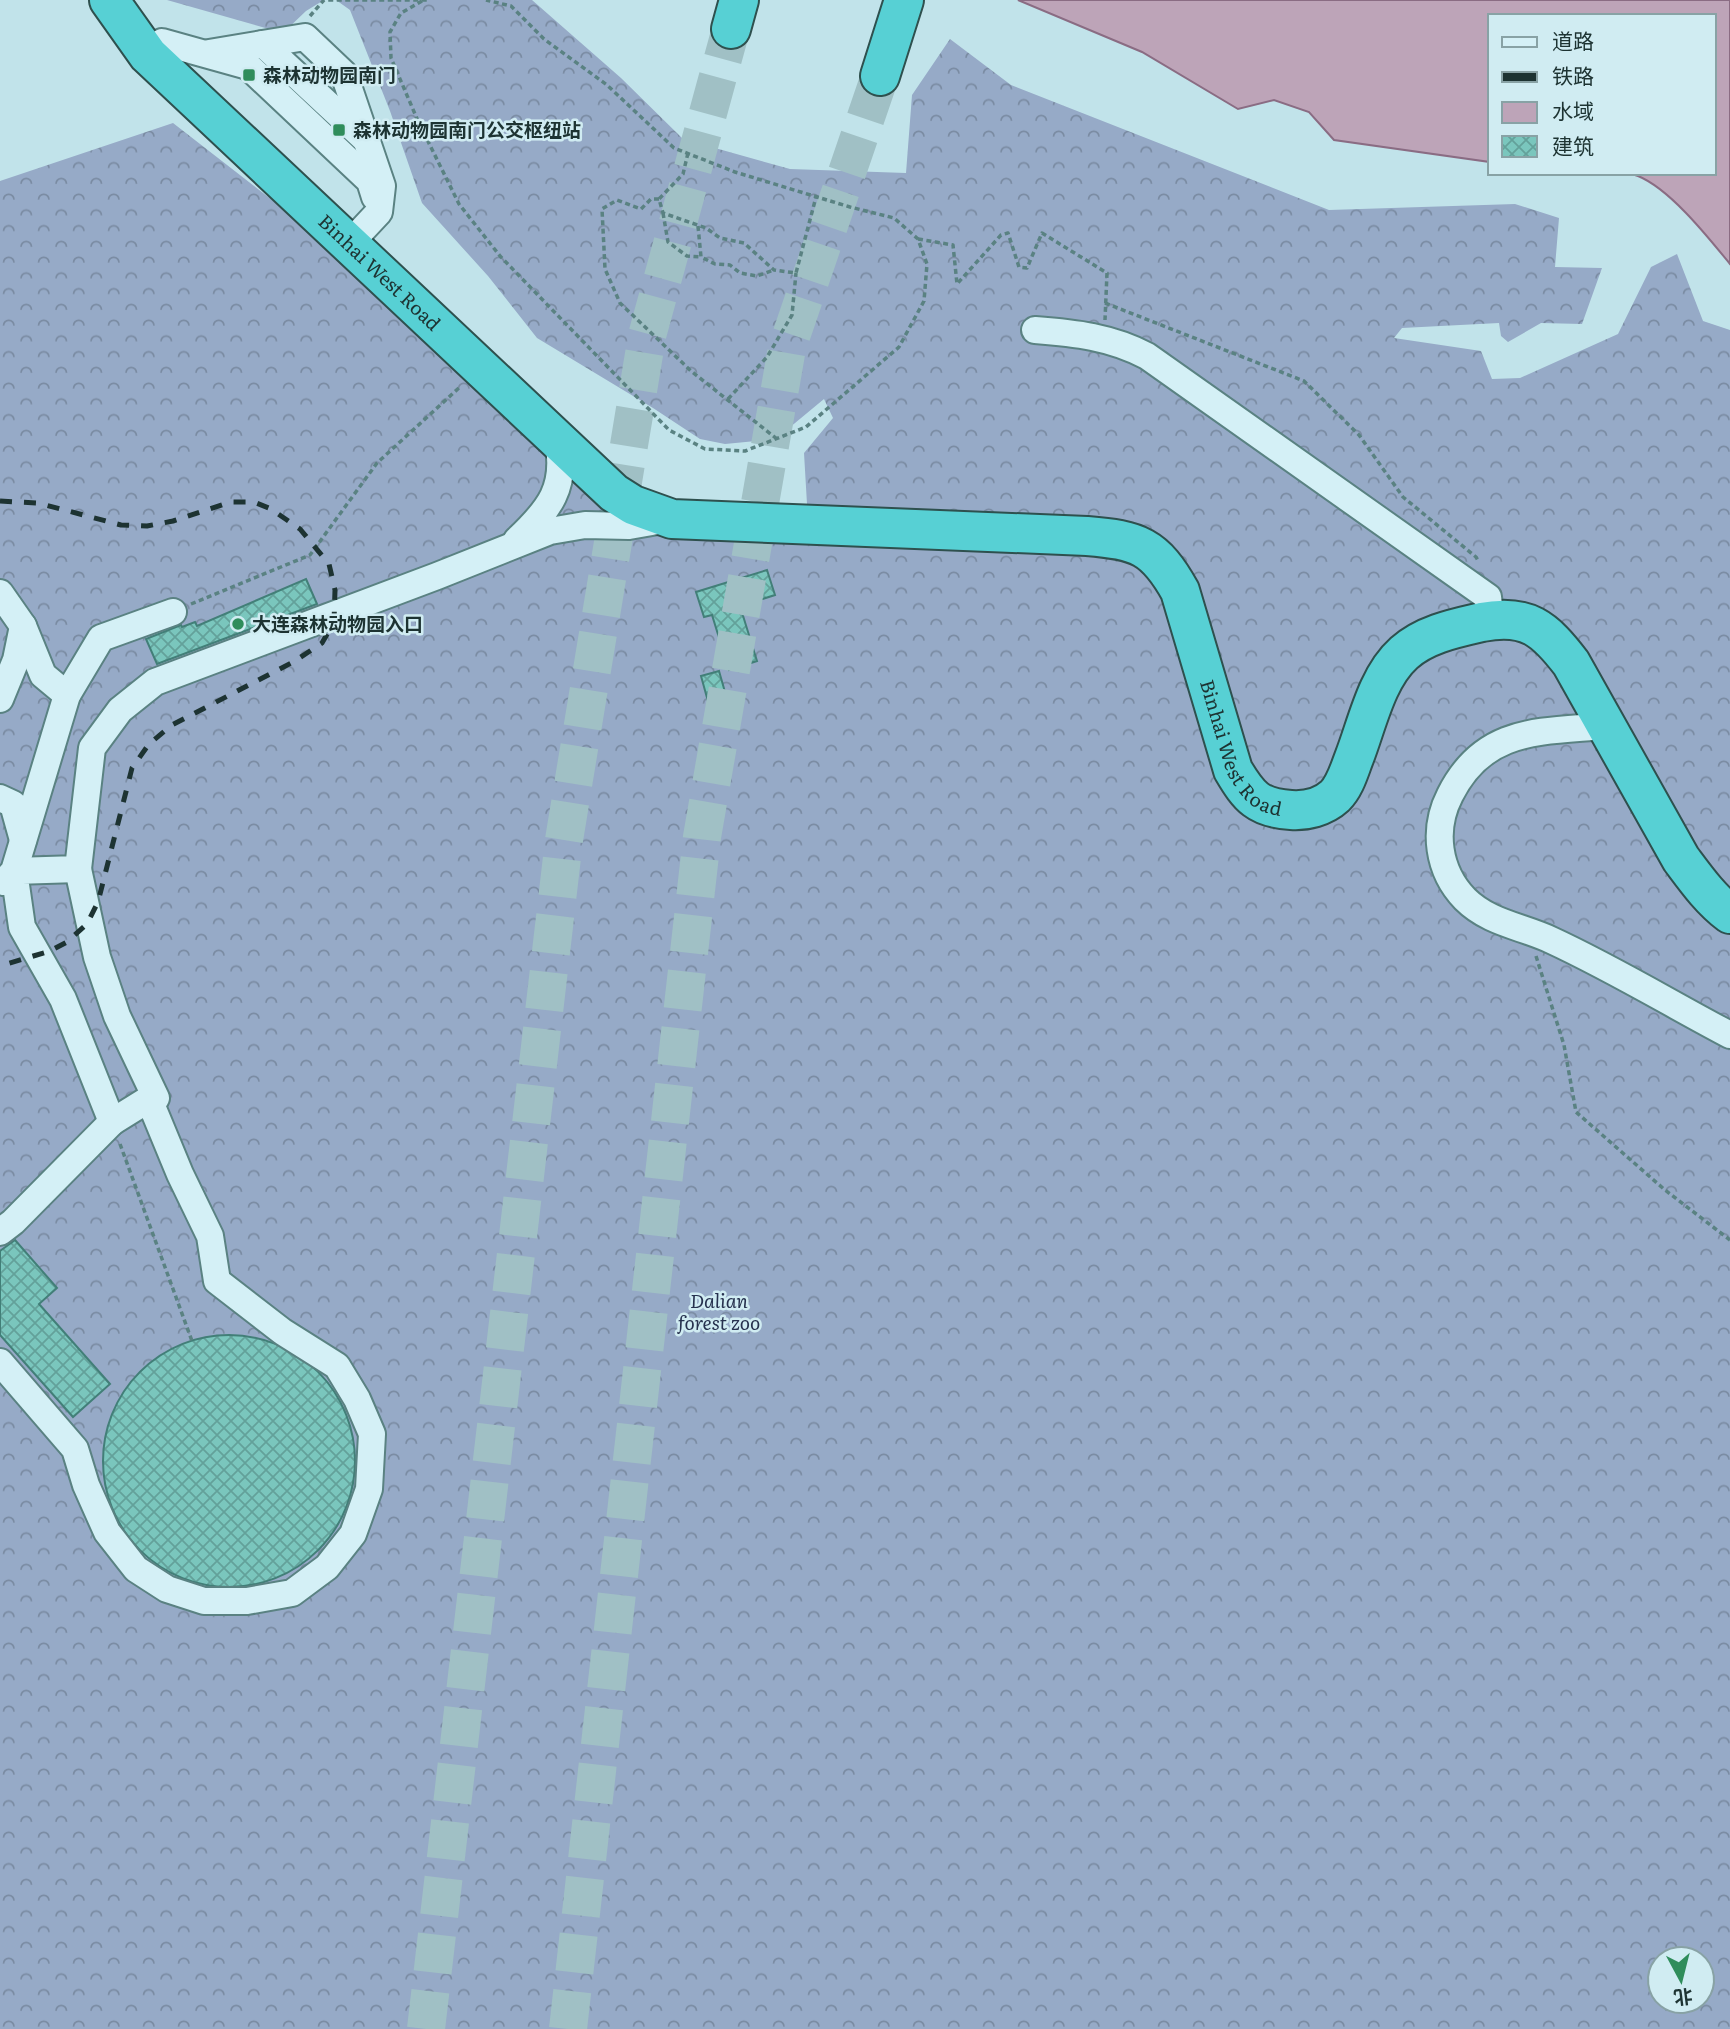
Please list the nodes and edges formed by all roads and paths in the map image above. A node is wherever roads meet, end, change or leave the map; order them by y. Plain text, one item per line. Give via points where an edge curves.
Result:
1 (109, 0) edge
2 (117, 0) edge
3 (430, 0) edge
4 (486, 0) edge
5 (904, 0) edge
6 (422, 1) edge
7 (266, 43) junction
8 (155, 48) junction
9 (209, 53) junction
10 (880, 76) tunnel mouth
11 (368, 141) junction
12 (688, 153) junction
13 (817, 197) junction
14 (659, 199) junction
15 (663, 213) junction
16 (368, 218) junction
17 (698, 226) junction
18 (918, 239) junction
19 (701, 257) junction
20 (774, 270) junction
21 (796, 274) junction
22 (1105, 303) junction
23 (1035, 330) dead end
24 (1102, 338) junction
25 (480, 368) junction
26 (727, 400) junction
27 (776, 439) junction
28 (558, 440) junction
29 (672, 519) junction
30 (511, 546) junction
31 (0, 593) edge
32 (1490, 609) junction
33 (173, 612) joint
34 (23, 626) junction
35 (67, 695) junction
36 (0, 699) edge
37 (1605, 726) junction
38 (0, 798) edge
39 (23, 840) junction
40 (78, 869) junction
41 (7, 878) edge
42 (1730, 914) edge
43 (1528, 931) junction
44 (1730, 1035) edge
45 (156, 1098) dead end
46 (112, 1122) junction
47 (0, 1232) edge
48 (1730, 1240) edge
49 (192, 1340) dead end
50 (0, 1362) edge

1 - 8 highway, Binhai West Road
2 - 8 highway, Binhai West Road
3 - 6 path
4 - 12 path via 511,6 674,148
5 - 10 highway
6 - 7 path via 324,0
6 - 27 path via 401,13 390,32 391,58 459,204 484,235 669,430 705,449 745,451
7 - 9 street
7 - 11 street
7 - 11 street via 305,37 344,75
7 - 16 street via 356,149
8 - 9 street
8 - 16 highway, Binhai West Road
9 - 16 street via 248,66 370,181
11 - 16 street
12 - 13 path
12 - 14 path via 683,174
13 - 18 path via 894,218
13 - 21 path
14 - 15 path
14 - 26 path via 650,199 640,209 617,200 602,209 605,270 620,303
15 - 17 path
15 - 19 path via 668,242 687,256
16 - 25 highway, Binhai West Road
16 - 29 highway, Binhai West Road
17 - 19 path
17 - 20 path via 720,238 744,243
18 - 22 path via 953,245 957,284 1001,235 1008,233 1019,267 1027,268 1042,233 1107,273
18 - 27 path via 927,264 924,301 899,347 806,427
19 - 20 path via 748,275
20 - 21 path
21 - 26 path via 792,315 767,357
22 - 24 path
22 - 32 path via 1304,381 1359,435 1403,498 1476,557 1486,575
23 - 24 street
24 - 32 street via 1147,356
25 - 28 highway, Binhai West Road
25 - 33 path via 377,463 310,555
26 - 27 path
28 - 29 highway, Binhai West Road via 614,493
28 - 30 street via 562,462 551,502
29 - 30 street via 629,526 585,525 550,531
29 - 32 highway, Binhai West Road via 1087,536 1134,543 1153,553 1180,591 1233,770 1257,802 1273,808 1311,808 1337,794 1379,691 1404,653
30 - 40 street via 155,682 120,710 92,748
31 - 34 street
32 - 37 highway, Binhai West Road via 1535,626 1553,639
33 - 35 street via 102,638
34 - 35 street via 43,675
34 - 36 street via 16,660
35 - 39 street
37 - 42 highway, Binhai West Road via 1681,859 1718,906
37 - 43 street via 1524,733 1501,741 1466,771 1445,805 1440,843 1452,881 1481,913
38 - 39 street via 13,804
39 - 41 street
40 - 41 street
40 - 45 street via 97,957 117,1016
41 - 46 street via 22,927 63,999
43 - 44 street
43 - 48 path via 1564,1045 1576,1112
46 - 47 street
46 - 49 path
46 - 50 street via 149,1099 209,1236 217,1281 337,1366 357,1399 372,1434 369,1489 353,1534 327,1567 292,1593 247,1601 204,1601 167,1589 136,1569 107,1532 75,1449

